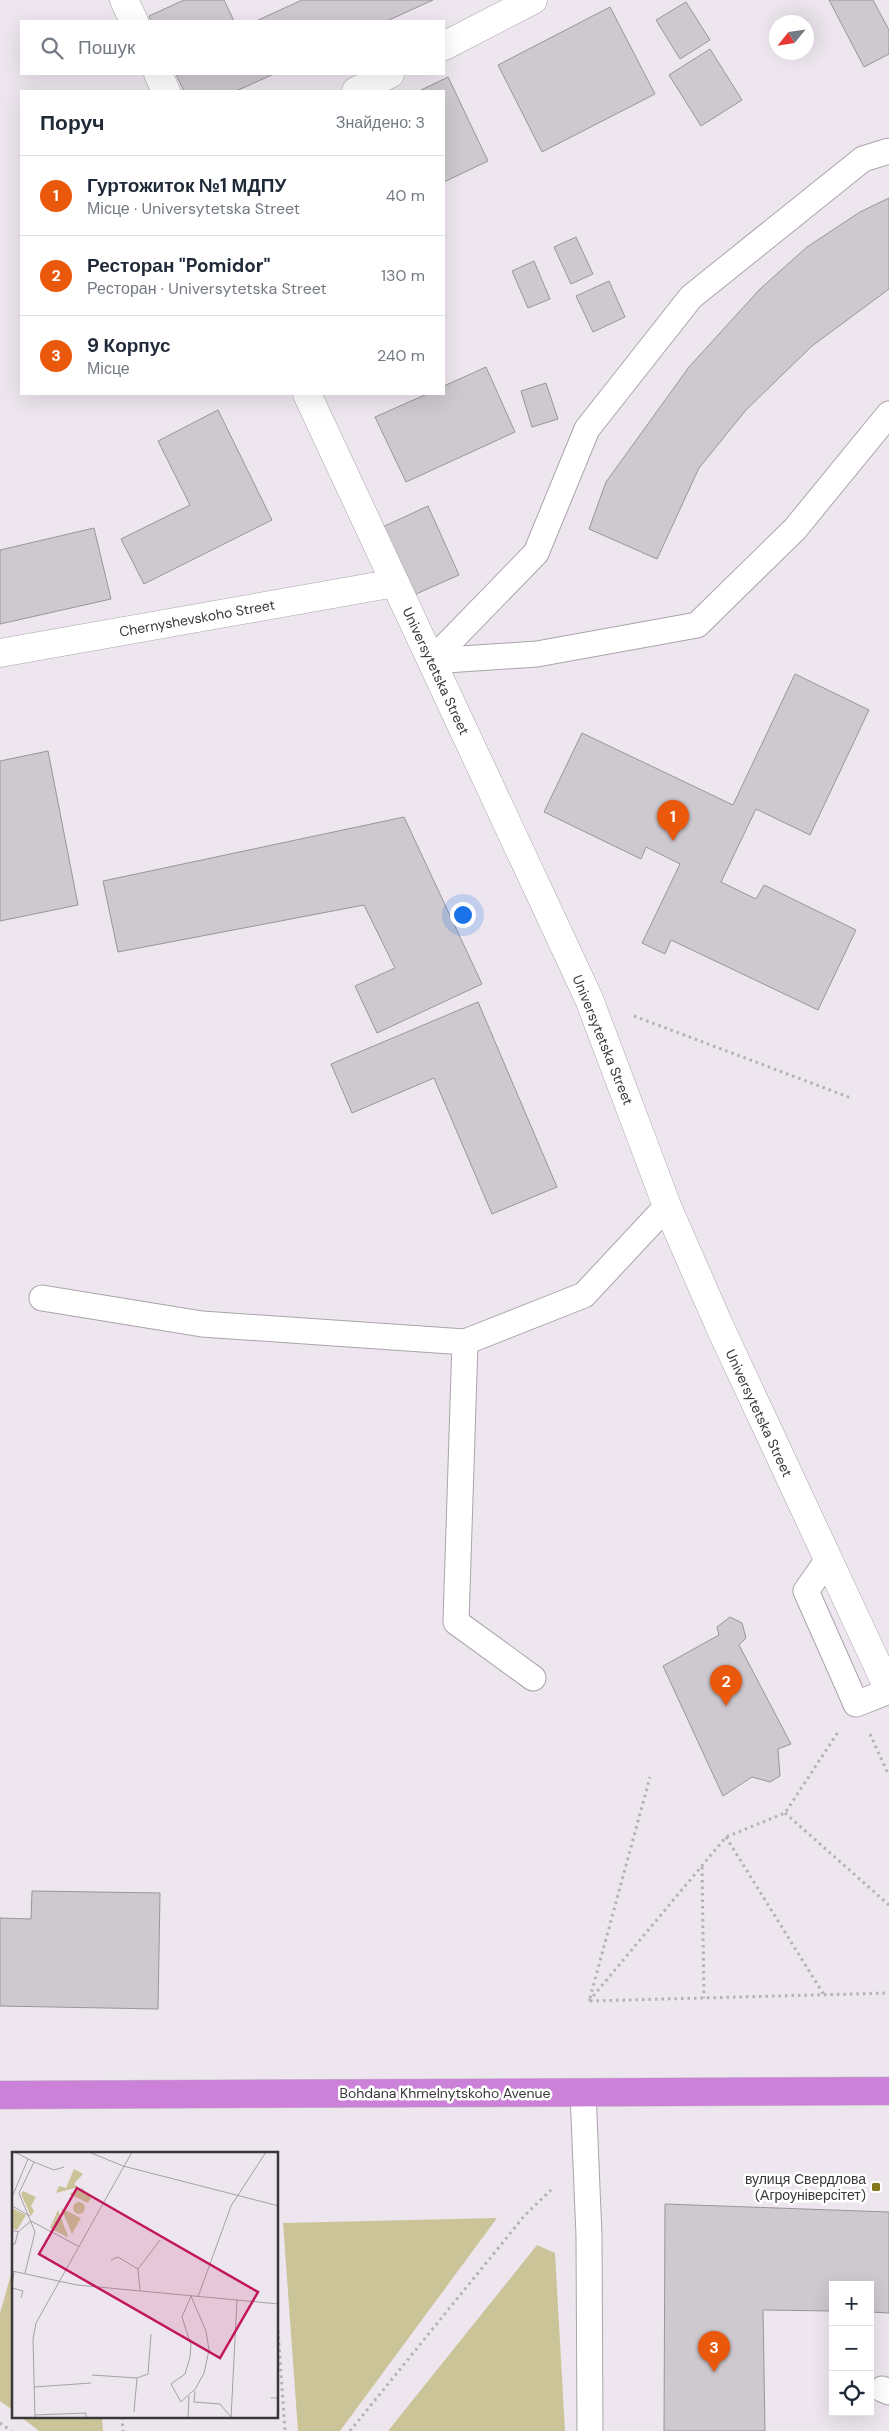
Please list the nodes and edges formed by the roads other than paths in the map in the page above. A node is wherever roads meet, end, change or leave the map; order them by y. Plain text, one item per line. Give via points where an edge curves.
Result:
1 (124, 0) edge
2 (533, 0) edge
3 (134, 20) edge
4 (445, 45) edge
5 (158, 75) edge
6 (388, 75) edge
7 (166, 90) edge
8 (358, 90) edge
9 (889, 151) edge
10 (307, 395) edge
11 (889, 414) edge
12 (394, 583) junction
13 (0, 653) edge
14 (431, 661) junction
15 (667, 1206) junction
16 (42, 1298) dead end
17 (465, 1342) junction
18 (827, 1561) junction
19 (533, 1678) dead end
20 (889, 1690) edge
21 (889, 2091) edge
22 (583, 2092) junction
23 (0, 2094) edge
24 (590, 2431) edge

1 - 3 street
2 - 4 street
5 - 7 street
6 - 8 street
9 - 14 lane via 863,159 691,297 587,429 536,553
10 - 12 street, Universytetska Street
11 - 14 lane via 795,529 697,625 537,654
12 - 13 street, Chernyshevskoho Street
12 - 14 street, Universytetska Street
14 - 15 street, Universytetska Street via 589,999
15 - 17 lane via 584,1295
15 - 18 street, Universytetska Street
16 - 17 lane via 202,1324
17 - 19 lane via 456,1622
18 - 20 street, Universytetska Street
18 - 20 lane via 806,1590 856,1704
21 - 22 highway, Bohdana Khmelnytskoho Avenue
22 - 23 highway, Bohdana Khmelnytskoho Avenue
22 - 24 lane via 589,2236

